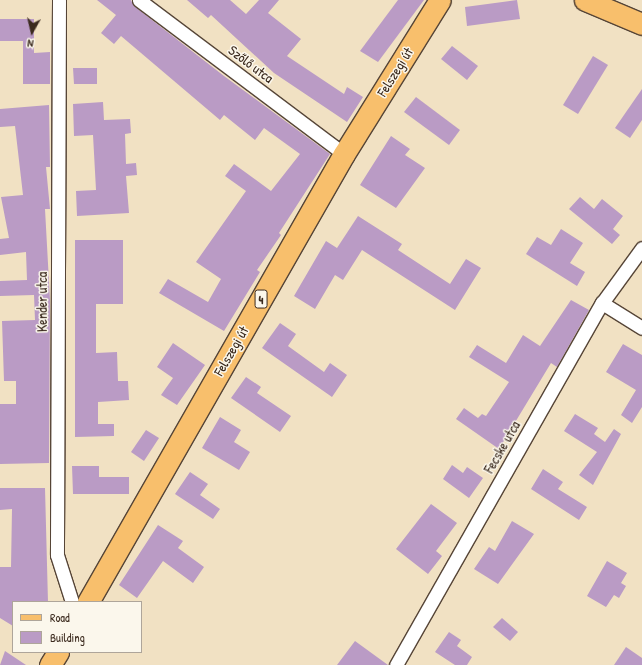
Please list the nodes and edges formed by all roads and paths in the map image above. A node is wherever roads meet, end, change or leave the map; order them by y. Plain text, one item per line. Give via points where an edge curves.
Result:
1 (59, 0) edge
2 (139, 0) edge
3 (440, 0) edge
4 (585, 0) edge
5 (642, 24) edge
6 (344, 154) junction
7 (642, 248) edge
8 (602, 303) junction
9 (642, 328) edge
10 (72, 601) edge
11 (89, 601) edge
12 (57, 653) edge
13 (50, 665) edge
14 (396, 665) edge

1 - 10 street, Kender utca via 57,555
2 - 6 street, Szőlő utca
3 - 6 main road, Felszegi út / 4
4 - 5 main road
6 - 11 main road, Felszegi út / 4
7 - 8 street, Fecske utca
8 - 9 street
8 - 14 street, Fecske utca
12 - 13 main road

